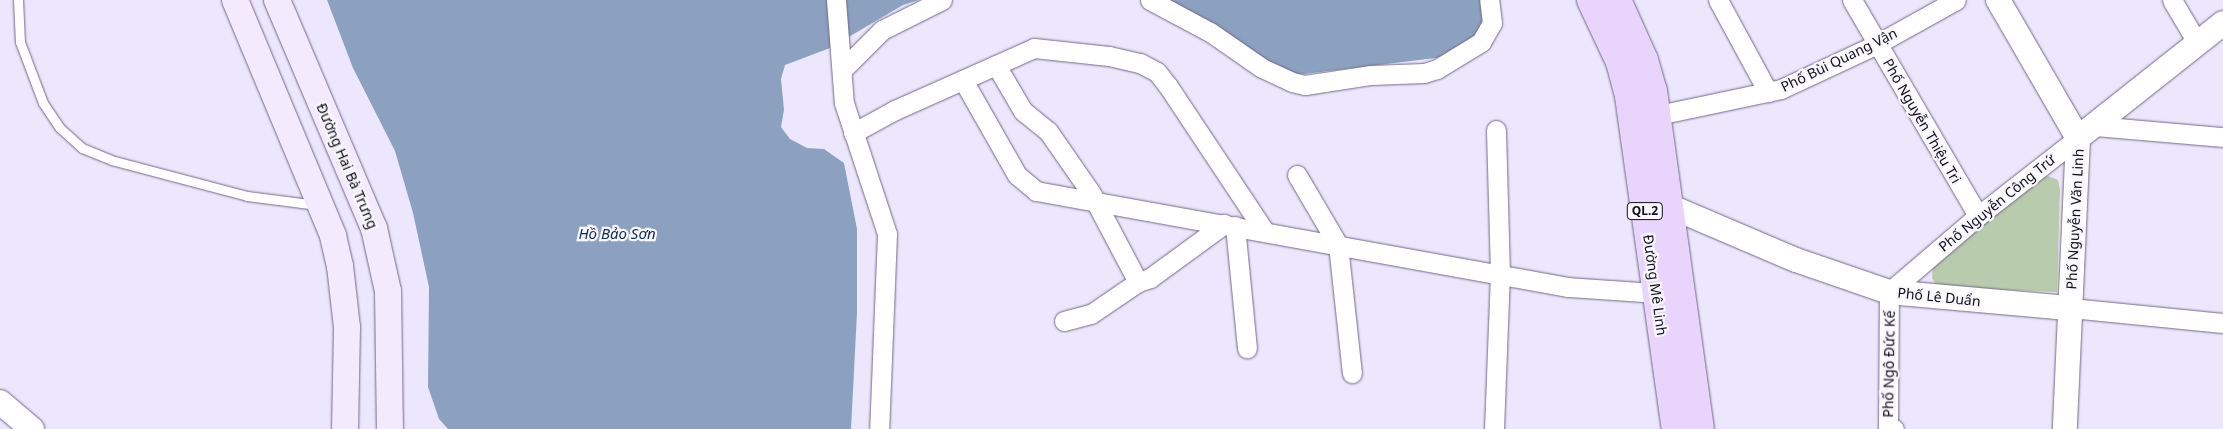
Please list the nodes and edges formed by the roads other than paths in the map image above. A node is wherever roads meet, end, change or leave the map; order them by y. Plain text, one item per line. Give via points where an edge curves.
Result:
1 (18, 0) edge
2 (234, 0) edge
3 (277, 0) edge
4 (836, 0) edge
5 (942, 0) edge
6 (1150, 0) edge
7 (1489, 0) edge
8 (1591, 0) edge
9 (1617, 0) edge
10 (1718, 0) edge
11 (1852, 0) edge
12 (1956, 0) edge
13 (1998, 0) edge
14 (2172, 0) edge
15 (2223, 23) edge
16 (1877, 44) junction
17 (2198, 44) junction
18 (841, 64) junction
19 (996, 65) junction
20 (963, 80) junction
21 (1768, 92) junction
22 (1658, 115) junction
23 (1496, 130) dead end
24 (2087, 132) junction
25 (854, 133) junction
26 (2223, 137) edge
27 (1297, 175) dead end
28 (1643, 194) junction
29 (1098, 204) junction
30 (320, 206) junction
31 (1670, 207) junction
32 (1978, 216) junction
33 (1230, 225) junction
34 (1265, 232) junction
35 (1338, 244) junction
36 (1500, 274) junction
37 (1138, 282) junction
38 (1889, 292) junction
39 (1656, 293) junction
40 (2070, 308) junction
41 (1064, 321) dead end
42 (2223, 323) edge
43 (1247, 348) dead end
44 (1352, 373) dead end
45 (0, 402) edge
46 (32, 429) edge
47 (345, 429) edge
48 (390, 429) edge
49 (879, 429) edge
50 (1494, 429) edge
51 (1676, 429) edge
52 (1700, 429) edge
53 (1894, 429) edge
54 (2065, 429) edge

1 - 30 lane via 20,42 40,96 60,128 82,148 111,160 247,196
2 - 30 main road
3 - 48 main road, Đường Hai Bà Trưng via 361,194 379,247 388,291
4 - 18 street
5 - 18 street via 882,30
6 - 7 street via 1210,32 1275,76 1305,85 1371,75 1424,74 1437,69 1481,42 1492,23
8 - 28 main road, Đường Mê Linh / QL.2 via 1620,62 1630,96
9 - 22 main road, Đường Mê Linh / QL.2 via 1644,60
10 - 21 street
11 - 16 street, Phố Nguyễn Thiệu Tri
12 - 16 street, Phố Bùi Quang Vận
13 - 24 street, Phố Nguyễn Văn Linh
14 - 17 street
15 - 17 street, Phố Nguyễn Công Trứ
16 - 21 street, Phố Bùi Quang Vận
16 - 32 street, Phố Nguyễn Thiệu Tri
17 - 24 street, Phố Nguyễn Công Trứ
18 - 25 street via 844,103
19 - 20 street
19 - 29 street via 1022,111 1048,131
19 - 34 street via 1034,48 1109,56 1153,70 1168,86
20 - 25 street
20 - 29 street via 1017,175 1036,191
21 - 22 street, Phố Bùi Quang Vận
22 - 31 main road, Đường Mê Linh / QL.2
23 - 36 street
24 - 26 street
24 - 32 street, Phố Nguyễn Công Trứ
24 - 40 street, Phố Nguyễn Văn Linh
25 - 49 street via 887,234
27 - 35 street
28 - 31 street, Phố Lê Duẩn
28 - 39 main road, Đường Mê Linh / QL.2
29 - 33 street
29 - 37 street
30 - 47 main road via 333,236 344,294
31 - 38 street, Phố Lê Duẩn via 1796,260
31 - 52 main road, Đường Mê Linh / QL.2
32 - 38 street, Phố Nguyễn Công Trứ
33 - 34 street
33 - 37 street via 1150,278
33 - 43 street
34 - 35 street
35 - 36 street
35 - 44 street
36 - 39 street via 1568,287
36 - 50 street
37 - 41 street via 1092,314
38 - 40 street, Phố Lê Duẩn
38 - 53 street, Phố Ngô Đức Kế via 1888,428
39 - 51 main road, Đường Mê Linh / QL.2
40 - 42 street, Phố Lê Duẩn
40 - 54 street, Phố Nguyễn Văn Linh
45 - 46 street

